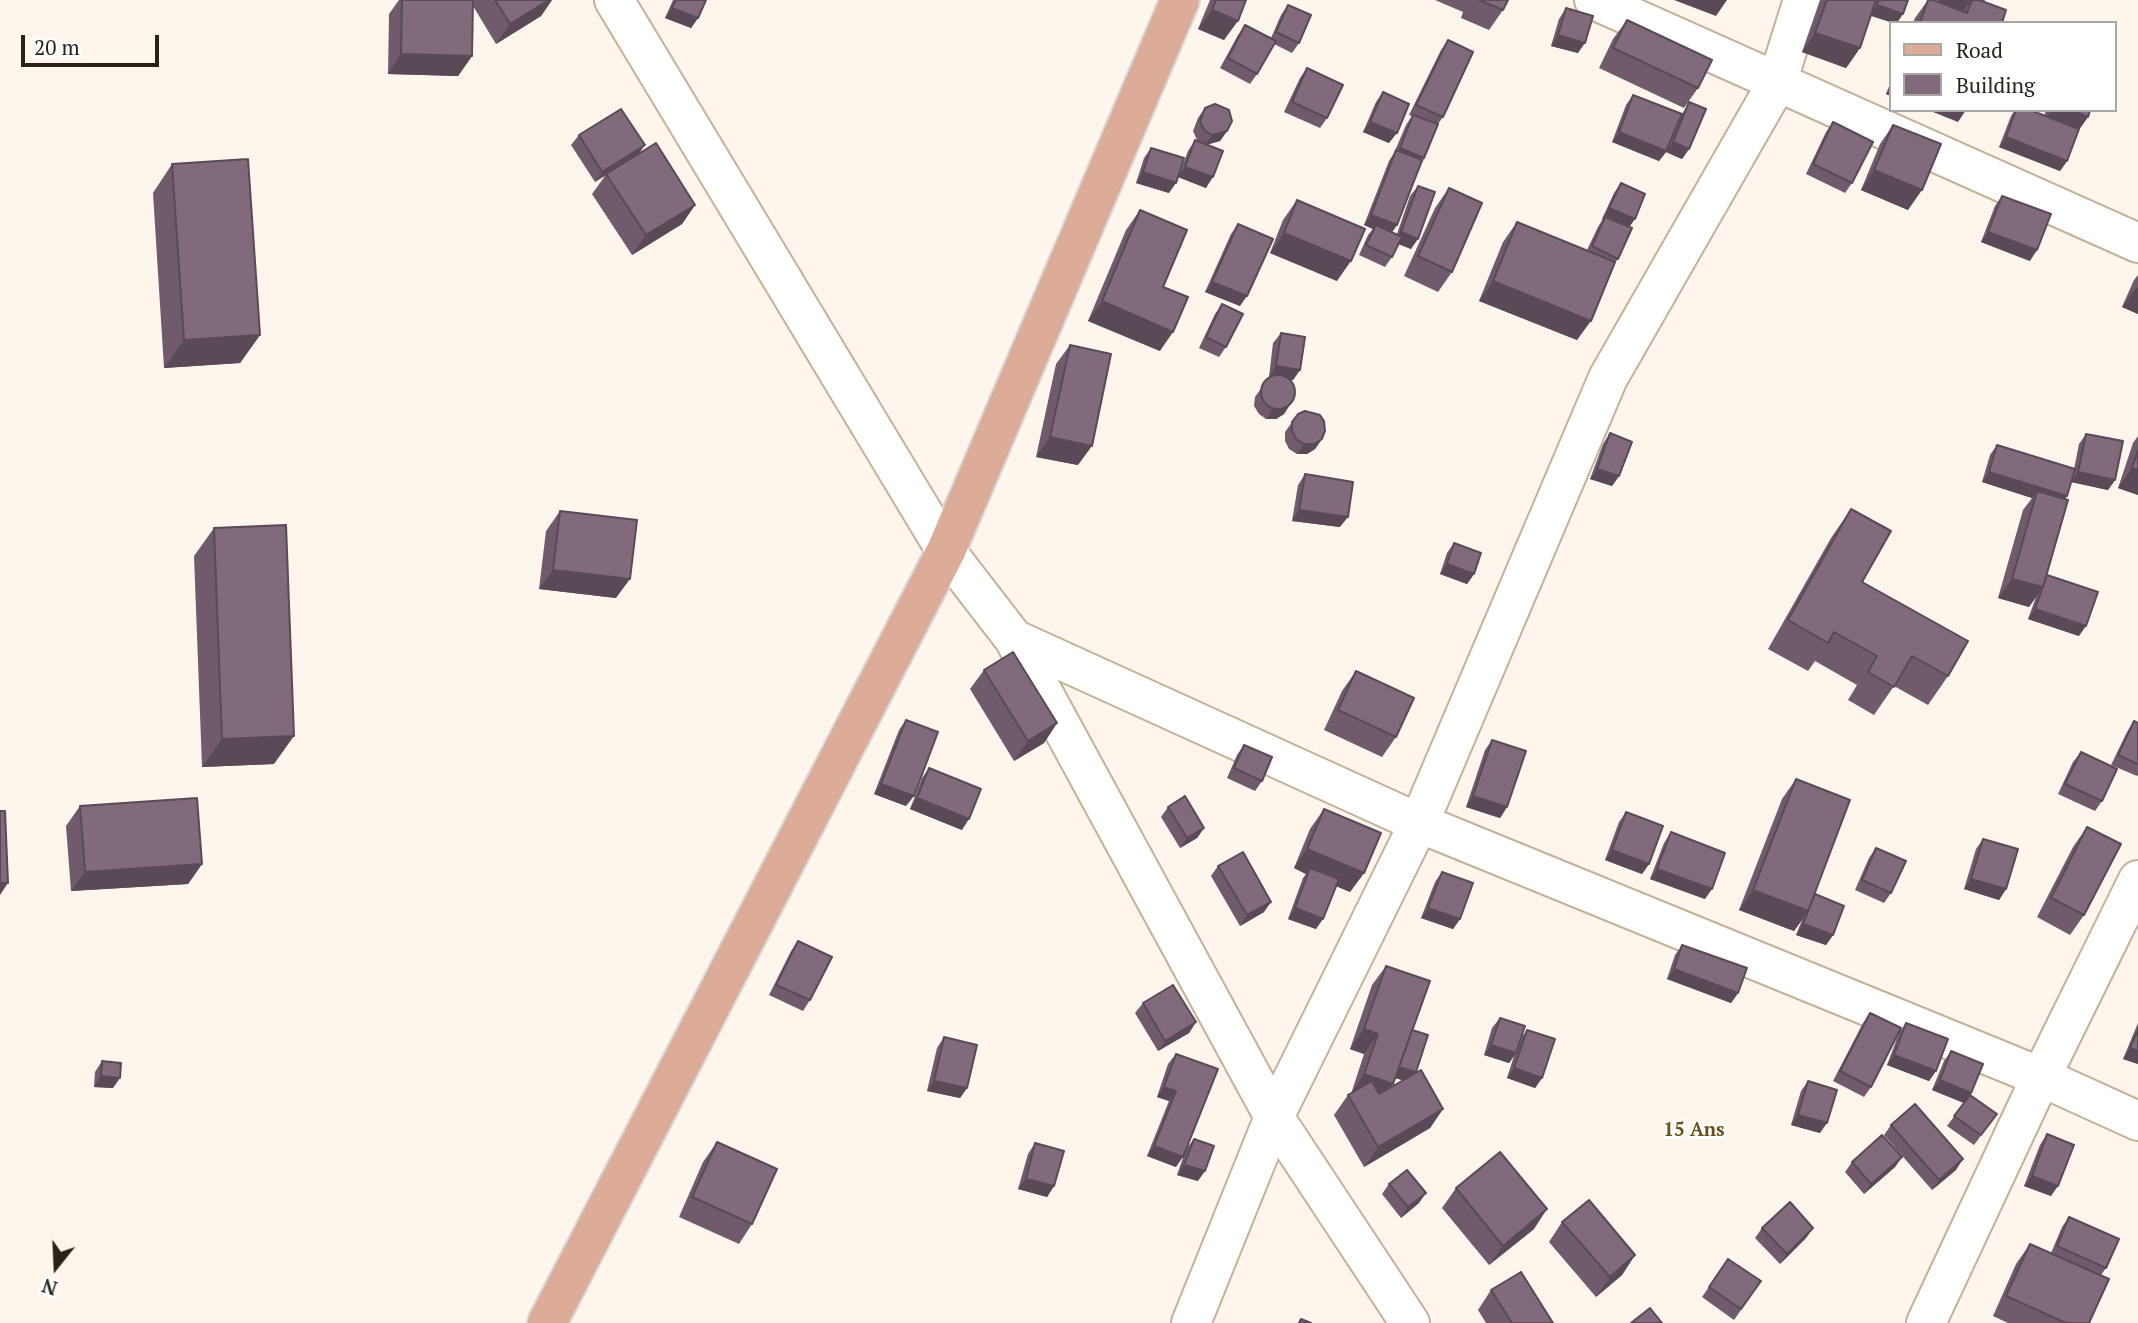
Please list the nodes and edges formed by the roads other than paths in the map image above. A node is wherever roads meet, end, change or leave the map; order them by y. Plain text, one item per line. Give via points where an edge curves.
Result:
1 (614, 0) edge
2 (1180, 0) edge
3 (1594, 0) edge
4 (1803, 0) edge
5 (1777, 83) junction
6 (2138, 243) edge
7 (946, 551) junction
8 (1014, 639) junction
9 (1419, 823) junction
10 (2138, 880) edge
11 (2040, 1077) junction
12 (1273, 1117) junction
13 (2138, 1121) edge
14 (547, 1323) edge
15 (1191, 1323) edge
16 (1410, 1323) edge
17 (1926, 1323) edge

1 - 7 street
2 - 7 main road
3 - 5 street
4 - 5 street
5 - 6 street
5 - 9 street via 1608,378
7 - 8 street
7 - 14 main road
8 - 9 street
8 - 12 street
9 - 11 street
9 - 12 street
10 - 11 street
11 - 13 street
11 - 17 street
12 - 15 street
12 - 16 street

